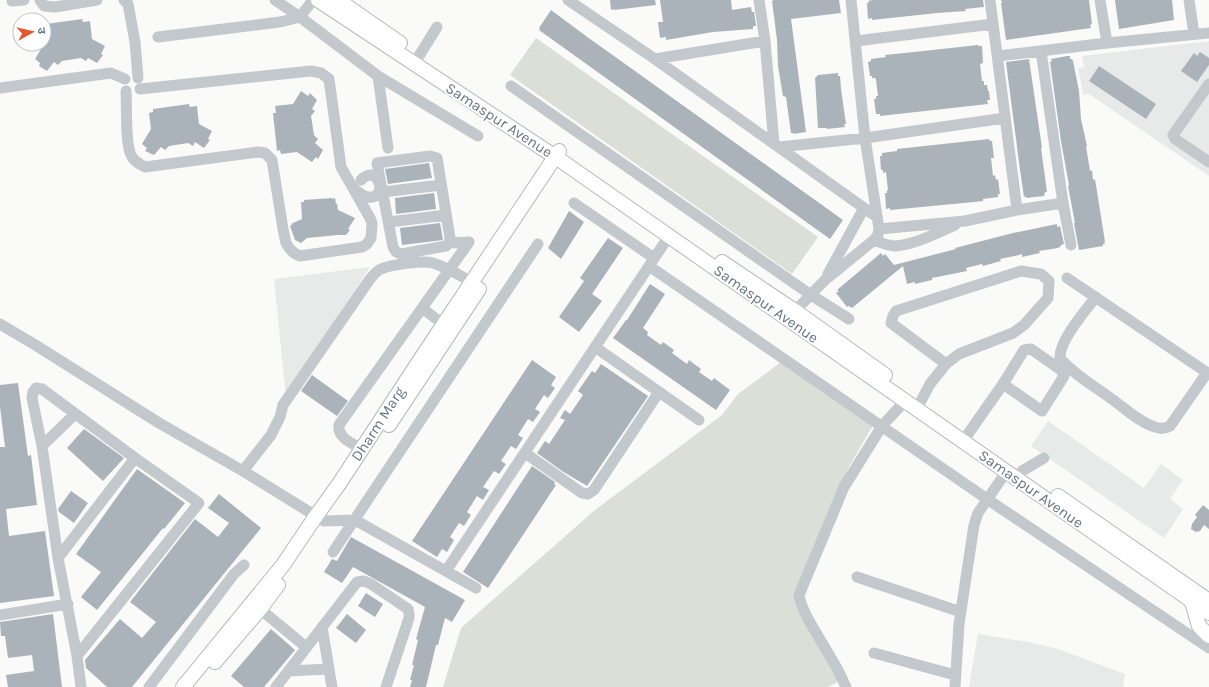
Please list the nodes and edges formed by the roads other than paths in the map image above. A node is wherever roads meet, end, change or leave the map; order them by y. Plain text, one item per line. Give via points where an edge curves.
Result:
1 (24, 0) edge
2 (40, 0) edge
3 (97, 0) edge
4 (124, 0) edge
5 (275, 0) edge
6 (313, 0) edge
7 (318, 0) edge
8 (338, 0) edge
9 (568, 0) edge
10 (759, 0) edge
11 (851, 0) edge
12 (990, 0) edge
13 (1100, 0) edge
14 (1189, 0) edge
15 (12, 1) dead end
16 (300, 17) junction
17 (994, 24) junction
18 (437, 27) dead end
19 (1209, 33) edge
20 (1194, 34) junction
21 (158, 37) dead end
22 (856, 41) junction
23 (765, 42) junction
24 (1106, 43) junction
25 (1041, 51) junction
26 (419, 56) junction
27 (998, 56) junction
28 (655, 59) junction
29 (378, 76) junction
30 (124, 80) junction
31 (139, 83) junction
32 (1209, 84) edge
33 (510, 86) dead end
34 (0, 88) edge
35 (126, 91) junction
36 (1005, 118) junction
37 (478, 136) dead end
38 (865, 138) junction
39 (776, 145) junction
40 (388, 148) dead end
41 (561, 157) junction
42 (1209, 162) edge
43 (361, 180) dead end
44 (441, 185) junction
45 (353, 189) junction
46 (383, 192) junction
47 (574, 203) dead end
48 (1063, 203) junction
49 (864, 208) junction
50 (1017, 210) junction
51 (446, 215) junction
52 (877, 216) junction
53 (965, 221) junction
54 (389, 222) junction
55 (879, 228) junction
56 (669, 236) junction
57 (874, 240) junction
58 (449, 243) junction
59 (538, 244) dead end
60 (1071, 245) dead end
61 (652, 262) junction
62 (449, 270) junction
63 (1067, 278) dead end
64 (825, 280) junction
65 (472, 282) junction
66 (811, 296) junction
67 (1096, 297) junction
68 (422, 308) junction
69 (795, 312) junction
70 (849, 320) dead end
71 (0, 324) edge
72 (443, 324) junction
73 (596, 347) junction
74 (946, 364) junction
75 (1208, 373) edge
76 (1003, 384) junction
77 (659, 392) junction
78 (904, 401) junction
79 (921, 402) junction
80 (75, 414) junction
81 (699, 420) dead end
82 (882, 426) junction
83 (968, 434) junction
84 (42, 446) junction
85 (362, 448) junction
86 (525, 453) junction
87 (135, 458) junction
88 (1044, 458) dead end
89 (1022, 471) junction
90 (243, 472) junction
91 (1006, 472) junction
92 (1048, 495) junction
93 (987, 499) junction
94 (320, 518) junction
95 (355, 520) junction
96 (333, 552) dead end
97 (58, 558) junction
98 (244, 565) dead end
99 (446, 571) junction
100 (857, 577) dead end
101 (476, 588) dead end
102 (1204, 599) edge
103 (68, 604) junction
104 (260, 610) junction
105 (961, 612) junction
106 (1209, 614) edge
107 (0, 615) edge
108 (322, 627) junction
109 (1196, 631) junction
110 (1209, 636) edge
111 (306, 647) junction
112 (1209, 648) edge
113 (874, 653) dead end
114 (77, 656) junction
115 (329, 669) junction
116 (955, 675) junction
117 (286, 679) edge
118 (843, 686) edge
119 (81, 687) edge
120 (149, 687) edge
121 (183, 687) edge
122 (194, 687) edge
123 (276, 687) edge
124 (332, 687) edge
125 (386, 687) edge
126 (954, 687) edge

1 - 15 street
2 - 3 street via 44,6 55,7
4 - 31 street via 128,4 135,42
5 - 16 street
6 - 16 street
7 - 41 main road, Samaspur Avenue
8 - 26 main road, Samaspur Avenue
9 - 28 street
10 - 23 street
11 - 22 street
12 - 17 street
13 - 24 street
14 - 20 street
16 - 21 street via 280,22
16 - 29 street
17 - 22 street
17 - 27 street
18 - 26 street
19 - 20 street
20 - 24 street
22 - 38 street
23 - 28 street
23 - 39 street
24 - 25 street
25 - 27 street
25 - 48 street
26 - 41 main road, Samaspur Avenue
27 - 36 street
28 - 39 street
29 - 37 street
29 - 40 street
30 - 31 street via 131,75
30 - 34 street via 111,73
30 - 35 street
31 - 35 street via 136,92
31 - 45 street via 311,71 321,73 329,79 341,167
32 - 42 street via 1173,135
33 - 66 street
35 - 45 street via 129,150 136,162 145,167 265,153 272,160 286,243 300,256 362,247 367,244 371,238 372,223
36 - 38 street
36 - 50 street
38 - 39 street
38 - 52 street
39 - 49 street
41 - 56 main road, Samaspur Avenue
41 - 65 main road, Dharm Marg
41 - 69 main road, Samaspur Avenue
41 - 94 main road, Dharm Marg
43 - 45 street via 370,175 376,178 380,187 377,194 367,197
44 - 46 street
44 - 46 street via 437,158 430,156 377,163
44 - 51 street
46 - 54 street
47 - 61 street
48 - 50 street
48 - 60 street
49 - 52 street
49 - 64 street
50 - 53 street
51 - 54 street
51 - 58 street
52 - 55 street
53 - 55 street
53 - 57 street via 926,238 895,246
54 - 58 street via 394,247 396,252 401,254 446,246
55 - 57 street
56 - 61 street
56 - 78 main road, Samaspur Avenue
57 - 64 street
58 - 62 street via 469,242
59 - 95 street
61 - 73 street
61 - 82 street
62 - 65 street
62 - 68 street
62 - 90 street via 426,261 388,267 376,273 283,405 271,434
63 - 67 street
64 - 66 street
65 - 72 main road, Dharm Marg
66 - 69 street
66 - 70 street
67 - 75 street
67 - 75 street via 1063,344 1060,358 1140,420 1160,429 1170,426
68 - 72 street
68 - 85 street via 339,425 339,433 343,438
69 - 79 main road, Samaspur Avenue
71 - 90 street
72 - 85 main road, Dharm Marg
73 - 77 street
73 - 86 street
74 - 74 street via 891,323 896,311 1021,271 1041,274 1049,281 1048,298 1024,325 1012,333 958,354
74 - 79 street via 930,384
76 - 76 street via 1042,411 1064,376 1060,370 1031,349 1027,349
76 - 83 street
77 - 81 street
77 - 86 street via 594,490 588,494 582,493
78 - 82 street
78 - 91 main road, Samaspur Avenue
79 - 83 main road, Samaspur Avenue
80 - 84 street
80 - 84 street via 42,389 36,388 32,398
80 - 87 street
82 - 93 street
82 - 118 street via 844,487 800,596 808,619 838,670
83 - 89 main road, Samaspur Avenue
84 - 97 street
85 - 94 main road, Dharm Marg
86 - 99 street
87 - 97 street
87 - 114 street via 199,503
88 - 89 street
89 - 92 main road, Samaspur Avenue
90 - 94 street
91 - 92 main road, Samaspur Avenue
91 - 93 street
92 - 102 main road, Samaspur Avenue
93 - 105 street via 974,525
93 - 109 street
94 - 95 street
94 - 104 main road, Dharm Marg
94 - 121 main road, Dharm Marg
95 - 96 street
95 - 99 street
97 - 103 street
98 - 120 street via 234,574
99 - 101 street
100 - 105 street
102 - 106 main road, Samaspur Avenue
102 - 109 main road
103 - 107 street
103 - 114 street
104 - 111 street
104 - 122 main road, Dharm Marg
105 - 116 street
108 - 111 street
108 - 115 street
108 - 125 street via 357,582 371,584 408,609 409,618
109 - 110 main road
109 - 112 street
111 - 117 street
113 - 116 street
114 - 119 street
115 - 117 street
115 - 124 street
116 - 126 street
117 - 123 street

